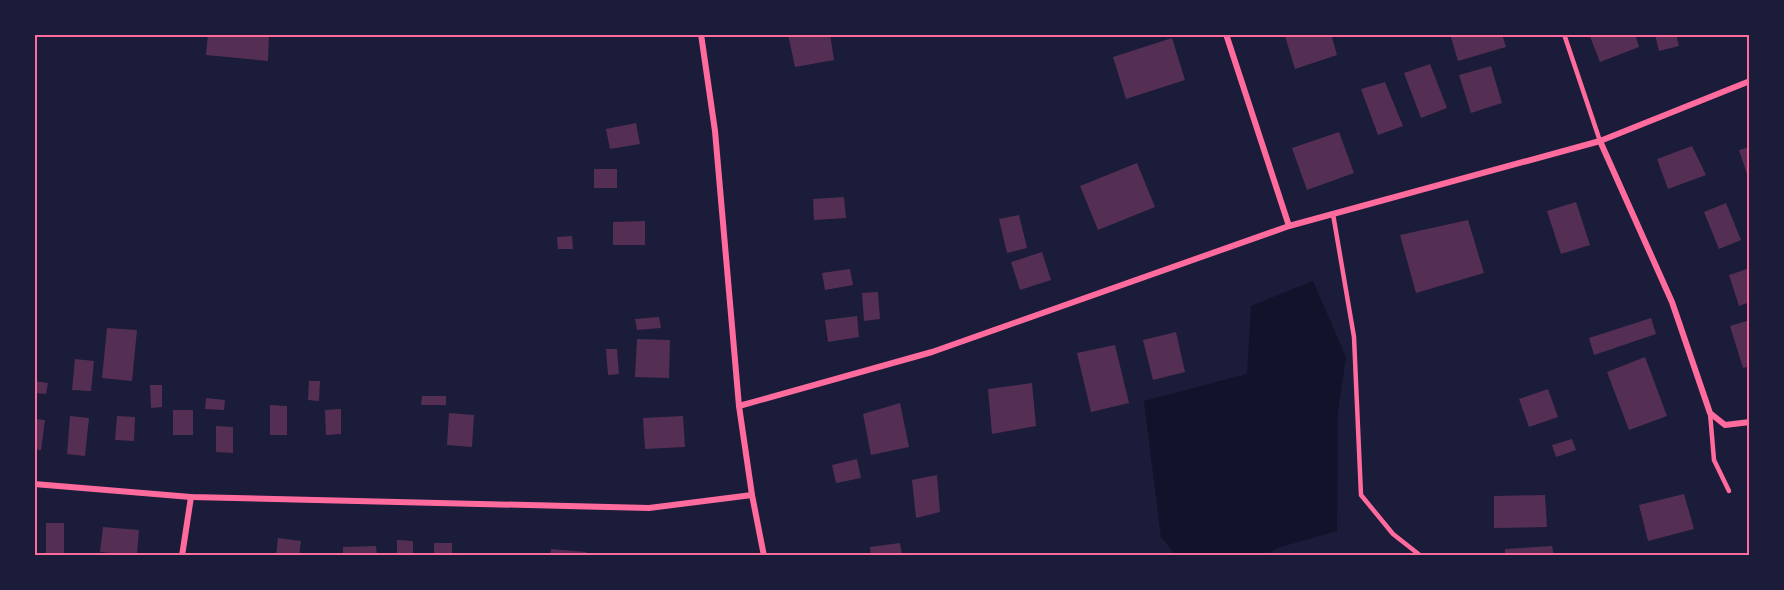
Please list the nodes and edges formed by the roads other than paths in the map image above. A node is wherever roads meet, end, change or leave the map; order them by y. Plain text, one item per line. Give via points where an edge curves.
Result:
1 (701, 34) edge
2 (1226, 34) edge
3 (1564, 34) edge
4 (1749, 81) edge
5 (1600, 141) junction
6 (1333, 214) junction
7 (1289, 226) junction
8 (739, 406) junction
9 (1710, 413) junction
10 (1749, 422) edge
11 (34, 484) edge
12 (1728, 491) dead end
13 (752, 495) junction
14 (191, 497) junction
15 (182, 555) edge
16 (764, 555) edge
17 (1421, 555) edge

1 - 8 street via 715,131
2 - 7 street
3 - 5 lane
4 - 5 street
5 - 6 street
5 - 9 street via 1672,302
6 - 7 street
6 - 17 lane via 1354,337 1361,495 1393,534
7 - 8 street via 932,352
8 - 13 street
9 - 10 street via 1725,425
9 - 12 lane via 1714,460
11 - 14 street
13 - 14 street via 649,508
13 - 16 street
14 - 15 street

